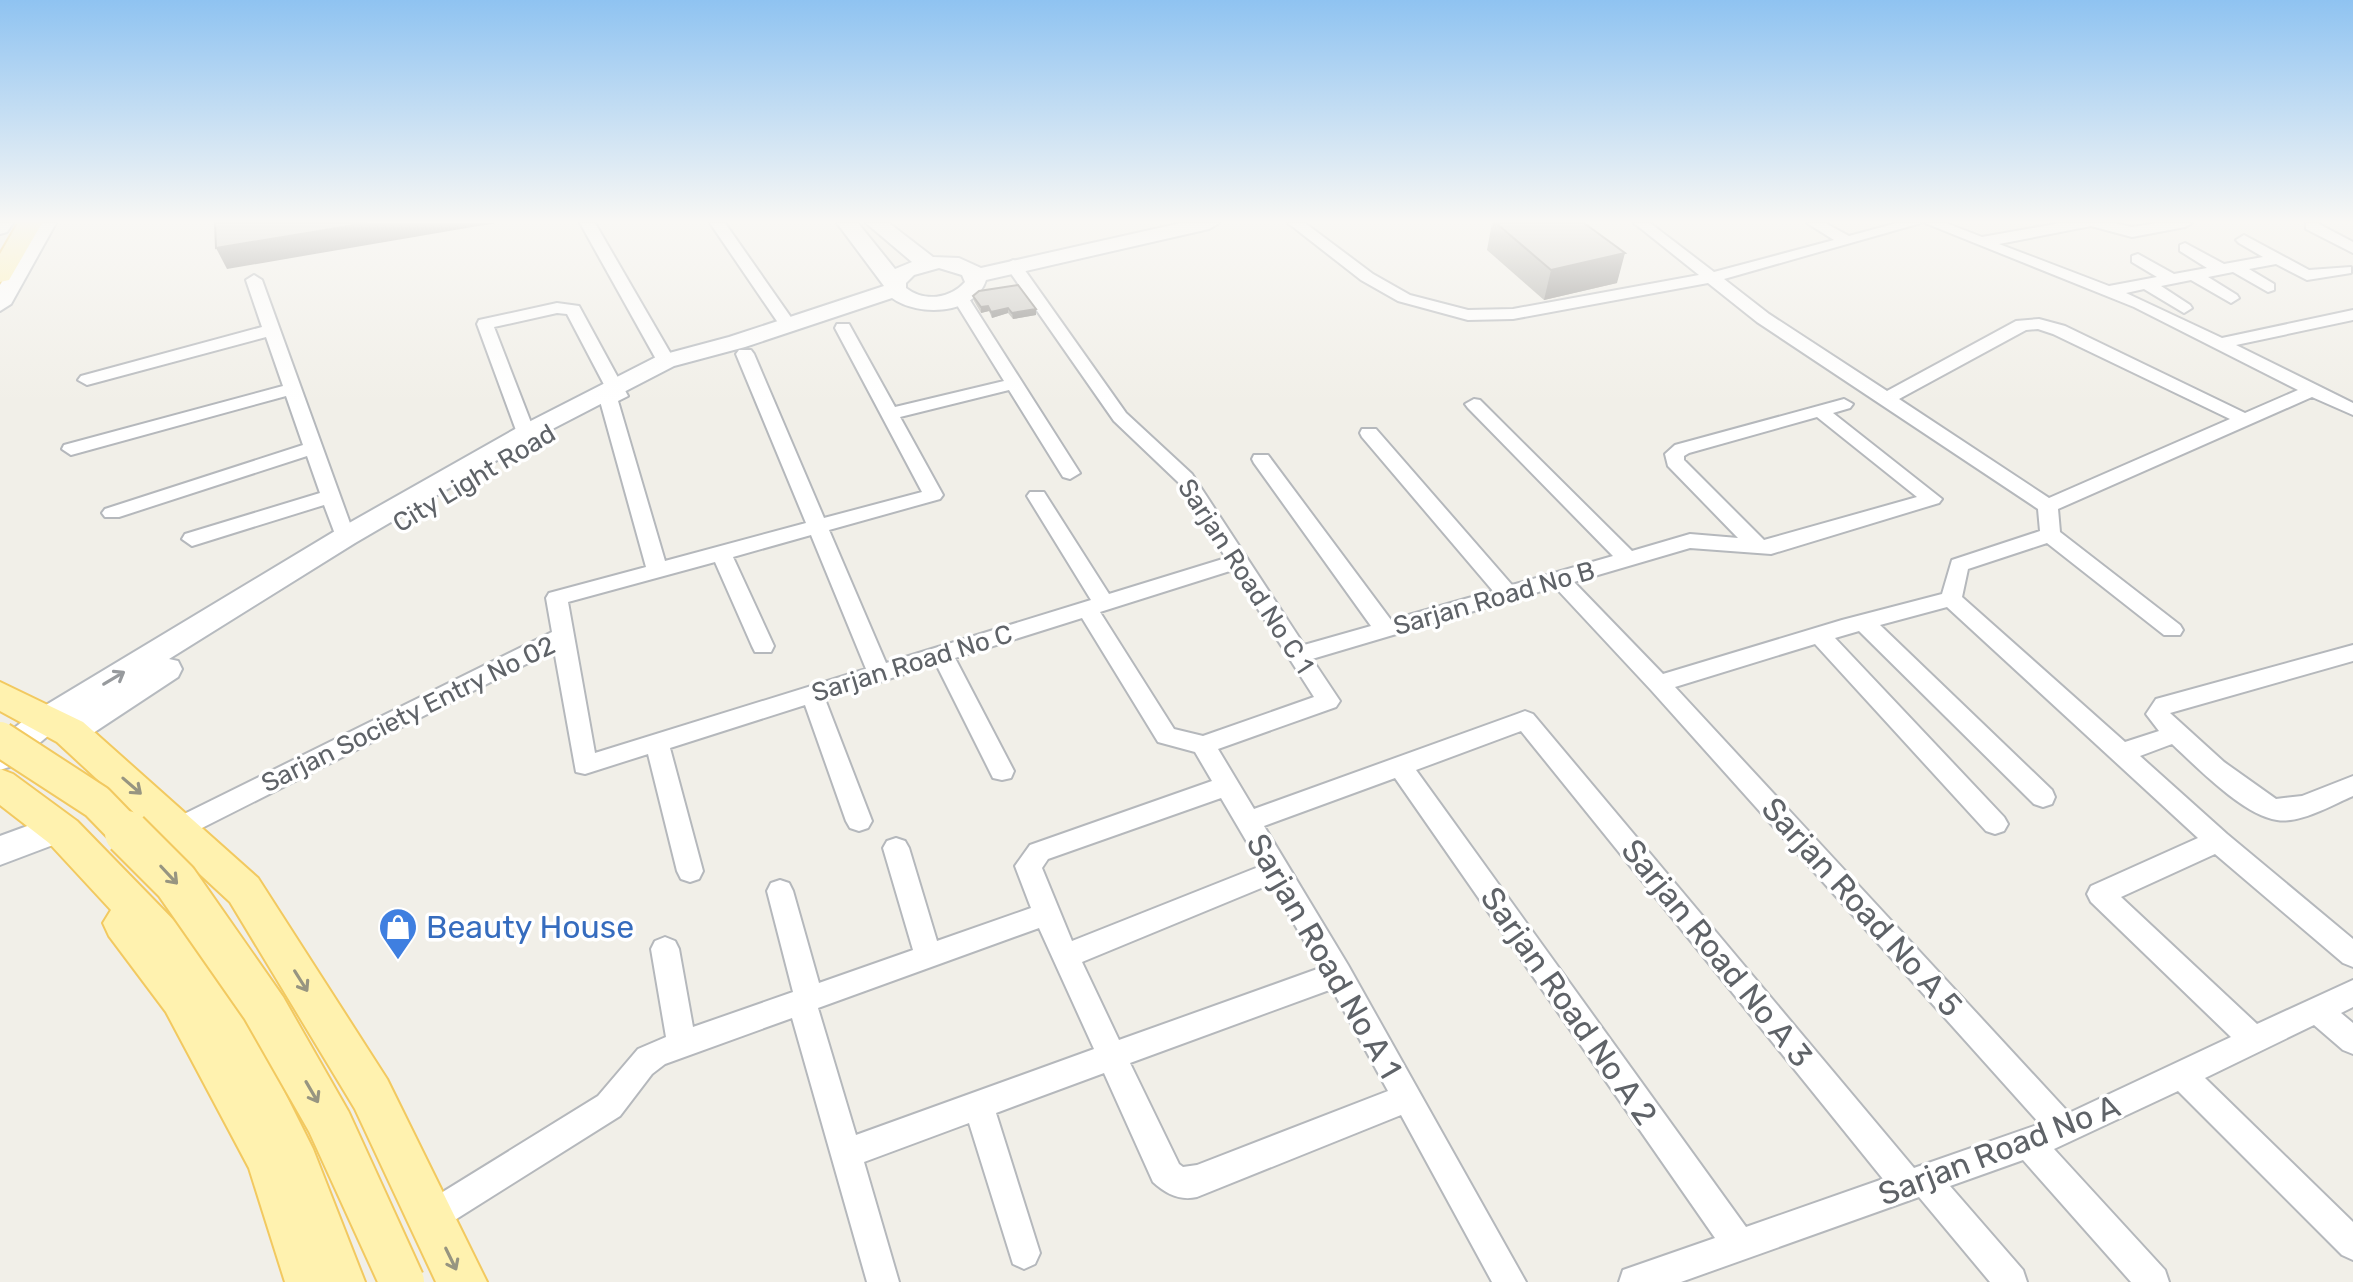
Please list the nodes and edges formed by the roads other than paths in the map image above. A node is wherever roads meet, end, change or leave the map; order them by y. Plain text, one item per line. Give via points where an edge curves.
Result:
1 (12, 283) edge
2 (255, 283) edge
3 (621, 283) edge
4 (759, 283) edge
5 (895, 283) edge
6 (903, 283) edge
7 (974, 283) edge
8 (1026, 283) edge
9 (1377, 283) edge
10 (1684, 283) edge
11 (1717, 283) edge
12 (2096, 283) edge
13 (2109, 283) edge
14 (2153, 283) edge
15 (2206, 283) edge
16 (2259, 283) edge
17 (2147, 284) junction
18 (2268, 287) dead end
19 (2116, 290) junction
20 (901, 291) junction
21 (960, 297) junction
22 (2231, 298) dead end
23 (0, 304) edge
24 (2184, 308) dead end
25 (2353, 315) edge
26 (789, 326) junction
27 (843, 328) junction
28 (272, 330) junction
29 (2223, 343) junction
30 (745, 354) junction
31 (666, 361) junction
32 (87, 380) dead end
33 (1014, 384) junction
34 (293, 389) junction
35 (2312, 390) junction
36 (613, 395) junction
37 (1886, 399) junction
38 (1474, 404) dead end
39 (1844, 404) dead end
40 (2353, 410) edge
41 (1820, 411) junction
42 (890, 414) junction
43 (2246, 420) junction
44 (526, 433) junction
45 (1369, 433) dead end
46 (314, 448) junction
47 (71, 449) dead end
48 (1261, 459) dead end
49 (1070, 473) dead end
50 (330, 496) junction
51 (1037, 496) dead end
52 (2048, 506) junction
53 (112, 513) dead end
54 (816, 526) junction
55 (2050, 535) junction
56 (345, 537) junction
57 (192, 539) dead end
58 (1760, 548) junction
59 (721, 552) junction
60 (1628, 559) junction
61 (1239, 561) junction
62 (657, 570) junction
63 (1559, 579) junction
64 (1508, 594) junction
65 (1951, 599) junction
66 (1096, 606) junction
67 (1863, 622) junction
68 (1386, 630) junction
69 (2172, 630) dead end
70 (1819, 635) junction
71 (563, 636) junction
72 (763, 646) dead end
73 (2353, 653) edge
74 (942, 654) junction
75 (1298, 655) junction
76 (879, 674) junction
77 (1659, 684) junction
78 (812, 694) junction
79 (0, 695) edge
80 (59, 725) junction
81 (2176, 734) junction
82 (0, 739) edge
83 (657, 743) junction
84 (1203, 745) junction
85 (2120, 753) junction
86 (0, 757) edge
87 (585, 765) joint
88 (1400, 766) junction
89 (1002, 771) dead end
90 (0, 784) edge
91 (1227, 786) junction
92 (2353, 786) edge
93 (2043, 797) dead end
94 (0, 809) edge
95 (859, 821) dead end
96 (1247, 822) junction
97 (1995, 824) dead end
98 (179, 828) junction
99 (41, 835) junction
100 (2218, 841) junction
101 (896, 848) dead end
102 (0, 851) edge
103 (690, 871) dead end
104 (1276, 871) junction
105 (780, 891) dead end
106 (1046, 914) junction
107 (665, 949) dead end
108 (2353, 955) edge
109 (928, 956) junction
110 (1065, 956) junction
111 (1338, 974) junction
112 (2353, 993) edge
113 (805, 1000) junction
114 (2317, 1010) junction
115 (2254, 1040) junction
116 (2353, 1041) edge
117 (682, 1045) junction
118 (1111, 1058) junction
119 (2182, 1075) junction
120 (1405, 1099) junction
121 (979, 1106) junction
122 (2065, 1130) junction
123 (2028, 1143) junction
124 (847, 1153) junction
125 (1917, 1183) junction
126 (431, 1217) junction
127 (2353, 1244) edge
128 (1739, 1245) junction
129 (1024, 1253) dead end
130 (310, 1282) edge
131 (340, 1282) edge
132 (402, 1282) edge
133 (462, 1282) edge
134 (883, 1282) edge
135 (1510, 1282) edge
136 (1635, 1282) edge
137 (2011, 1282) edge
138 (2153, 1282) edge

1 - 23 main road
2 - 28 street
3 - 31 street
4 - 26 street
5 - 20 main road
6 - 20 main road, City Light Road
7 - 21 main road
8 - 61 street, Sarjan Road No C 1 via 1120,417 1185,478
9 - 10 street via 1404,298 1468,315 1513,314
11 - 37 street
12 - 19 street
13 - 19 street
14 - 17 street
15 - 22 street
16 - 18 street
17 - 19 street
17 - 24 street
19 - 29 street
20 - 21 main road, City Light Road via 937,303
20 - 26 main road
20 - 27 main road, City Light Road
21 - 33 street
25 - 29 street
26 - 31 main road
27 - 30 main road, City Light Road
27 - 42 street
28 - 32 street
28 - 34 street
29 - 35 street
30 - 36 main road, City Light Road
30 - 54 street
31 - 36 main road
33 - 42 street
33 - 49 street
34 - 46 street
34 - 47 street
35 - 40 street
35 - 43 street
36 - 44 main road
36 - 44 street via 573,309 485,324
36 - 62 street
36 - 80 main road, City Light Road
37 - 43 street via 2022,325 2039,324
37 - 52 street
38 - 60 street
39 - 41 street
41 - 58 street via 1674,454 1675,462
41 - 58 street via 1932,499
42 - 54 street via 933,495
43 - 52 street
44 - 56 main road
45 - 64 street
46 - 50 street
46 - 53 street
48 - 68 street
50 - 56 street
50 - 57 street
51 - 66 street
52 - 55 street
54 - 59 street
54 - 76 street
55 - 65 street via 1959,565
55 - 69 street
80 -> 56 main road
58 - 60 street, Sarjan Road No B via 1690,541
59 - 62 street
59 - 72 street
60 - 63 street, Sarjan Road No B
61 - 66 street, Sarjan Road No C
61 - 75 street, Sarjan Road No C 1
62 - 71 street via 557,598
63 - 64 street, Sarjan Road No B
63 - 77 street, Sarjan Road No A 5
64 - 68 street, Sarjan Road No B
65 - 67 street
65 - 85 street
66 - 74 street, Sarjan Road No C
66 - 84 street via 1166,736
67 - 70 street
67 - 93 street
68 - 75 street, Sarjan Road No B
70 - 77 street
70 - 97 street
71 - 87 street, Sarjan Society Entry No 02
71 - 98 street, Sarjan Society Entry No 02
73 - 81 street via 2164,705 2158,714
74 - 76 street, Sarjan Road No C
74 - 89 street
75 - 84 street, Sarjan Road No C 1 via 1328,701
76 - 78 street, Sarjan Road No C
77 - 122 street, Sarjan Road No A 5
78 - 83 street, Sarjan Road No C
78 - 95 street
79 - 80 main road
80 - 86 main road
80 -> 98 main road
81 - 85 street
81 - 92 street via 2257,801 2278,811
82 -> 132 main road, bridge via 97,802 176,882 264,1008 329,1122
83 - 87 street, Sarjan Road No C
83 - 103 street
84 - 91 street, Sarjan Road No A 1
85 - 100 street
88 - 96 street
88 - 125 street, Sarjan Road No A 3 via 1525,720
88 - 128 street, Sarjan Road No A 2
90 - 131 main road via 63,832 176,951 239,1048 296,1166
91 - 96 street, Sarjan Road No A 1
91 - 106 street via 1039,852 1028,866
94 - 99 main road
96 - 104 street, Sarjan Road No A 1
98 -> 126 main road via 244,890 371,1094
99 - 102 main road
99 - 130 main road via 119,915 181,998 270,1159
100 - 108 street
100 - 115 street via 2100,894
101 - 109 street
104 - 110 street
104 - 111 street, Sarjan Road No A 1
105 - 113 street
106 - 109 street
106 - 110 street
107 - 117 street
109 - 113 street
110 - 118 street
111 - 118 street
111 - 120 street, Sarjan Road No A 1
112 - 114 street, Sarjan Road No A
113 - 117 street
113 - 124 street
114 - 115 street, Sarjan Road No A
114 - 116 street
115 - 119 street, Sarjan Road No A
117 - 126 street via 646,1059 627,1090 609,1106
118 - 120 street via 1164,1171 1174,1182 1185,1184
118 - 121 street
119 - 122 street, Sarjan Road No A
119 - 127 street
120 - 135 street, Sarjan Road No A 1
121 - 124 street
121 - 129 street
122 - 123 street, Sarjan Road No A
123 - 125 street, Sarjan Road No A
123 - 138 street
124 - 134 street
125 - 128 street, Sarjan Road No A
125 - 137 street, Sarjan Road No A 3
126 -> 133 main road
128 - 136 street, Sarjan Road No A

